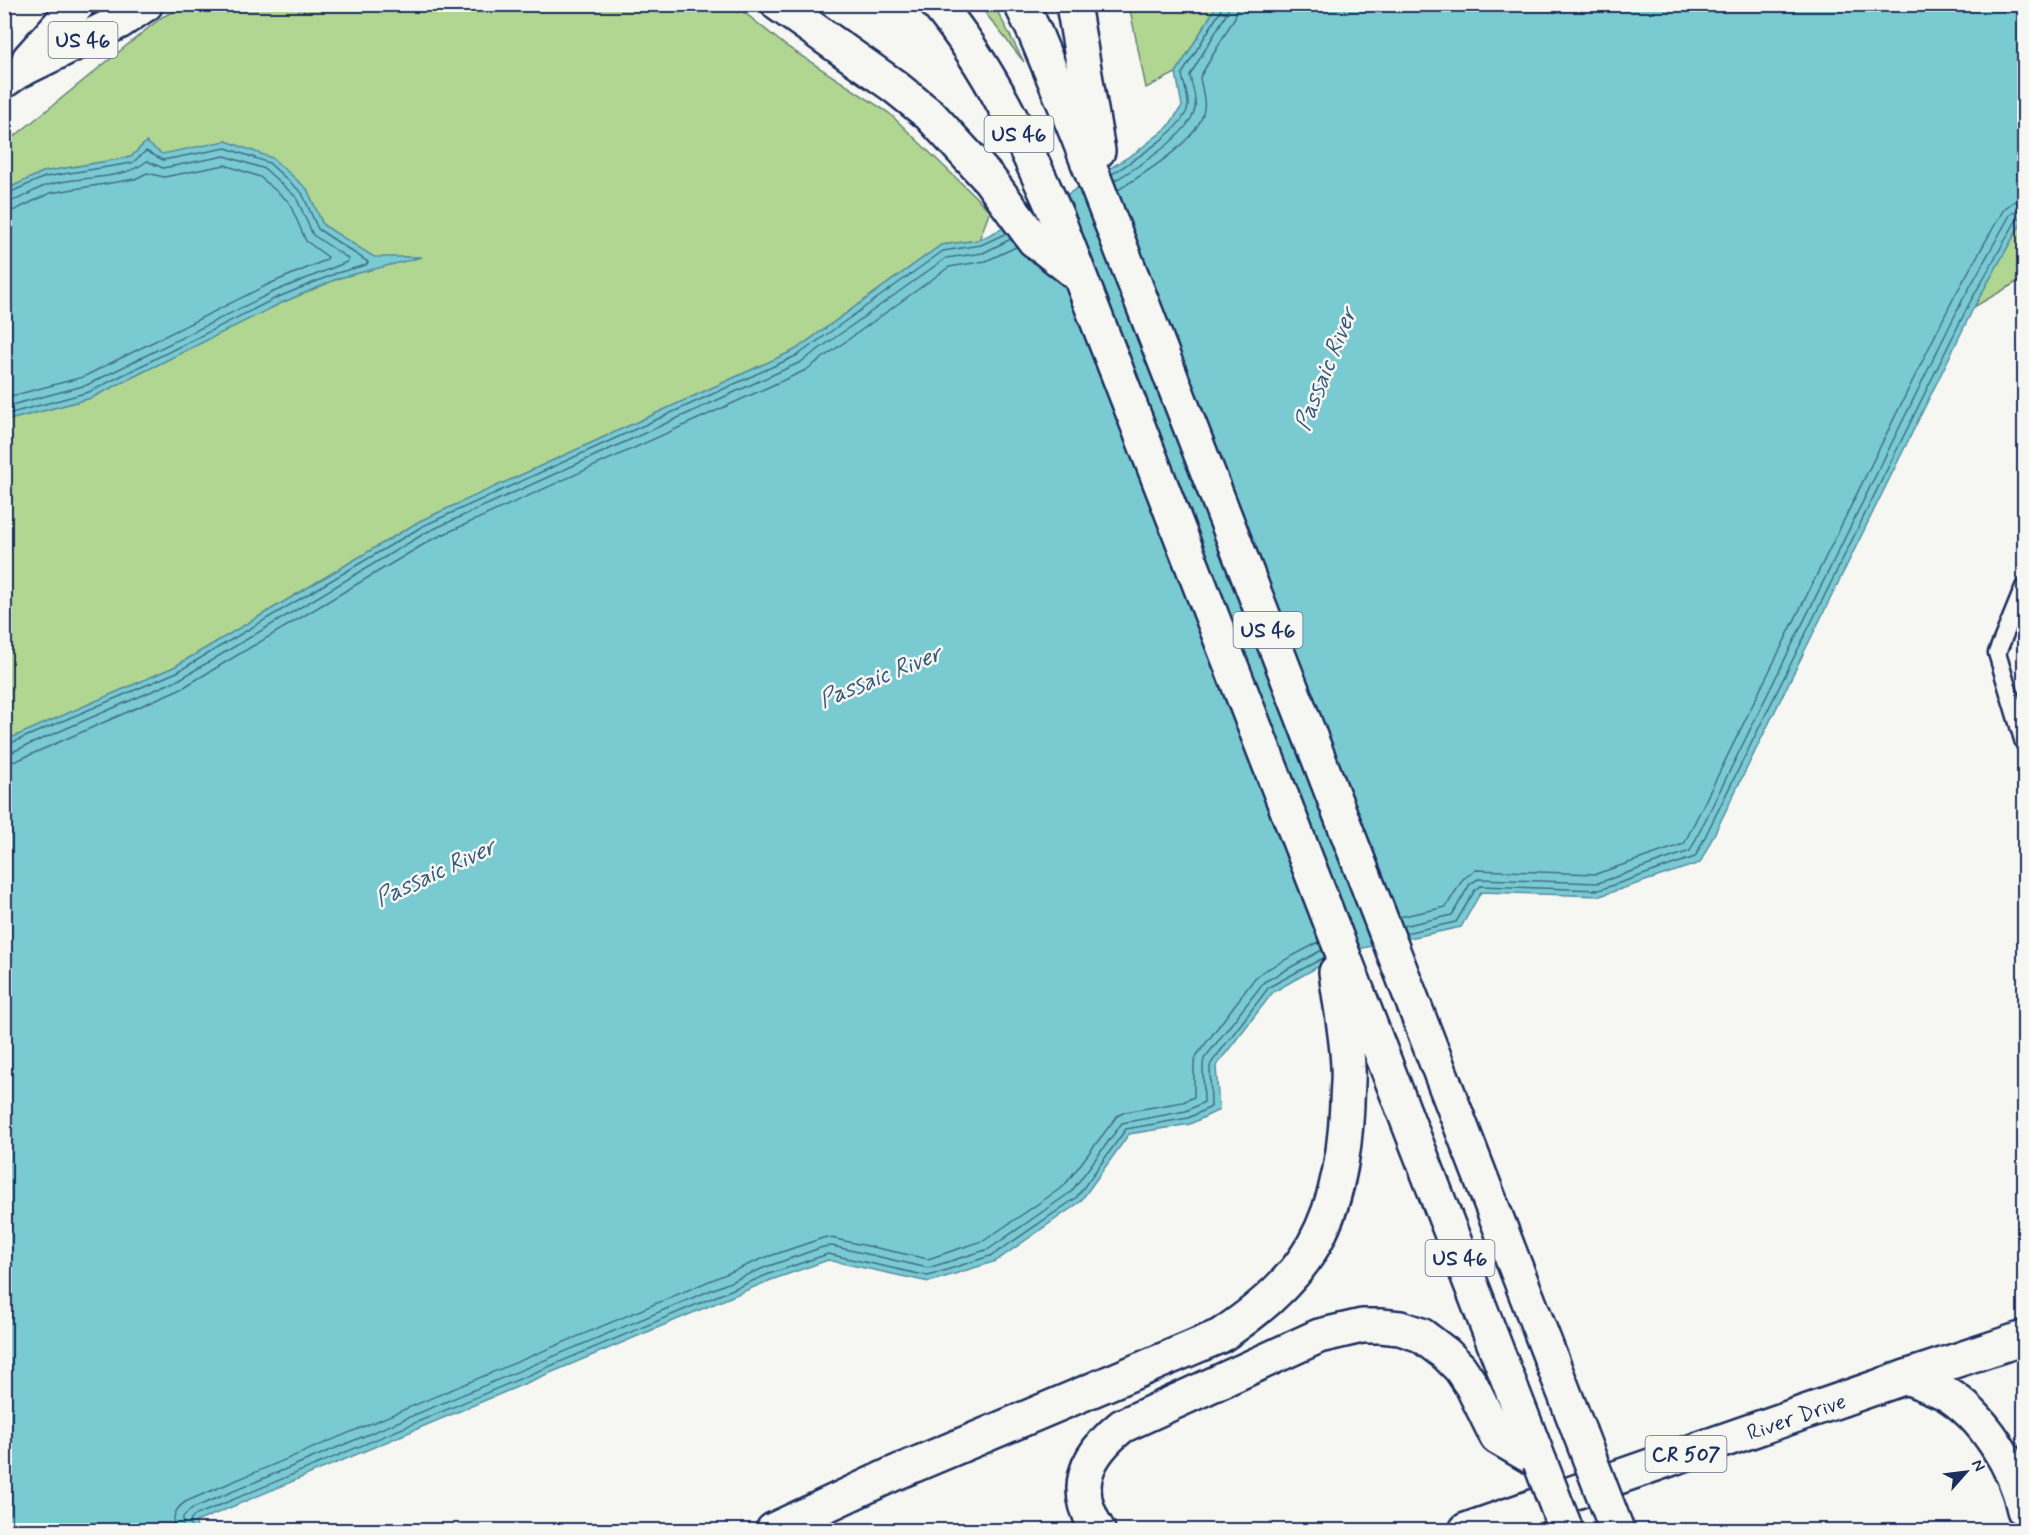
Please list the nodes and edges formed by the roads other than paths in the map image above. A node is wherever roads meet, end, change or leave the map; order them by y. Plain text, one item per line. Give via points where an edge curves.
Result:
1 (78, 4) edge
2 (146, 4) edge
3 (778, 4) edge
4 (937, 4) edge
5 (1074, 13) edge
6 (1028, 19) edge
7 (11, 77) edge
8 (1110, 221) junction
9 (1080, 276) junction
10 (2025, 586) edge
11 (2025, 743) edge
12 (1329, 915) junction
13 (2025, 1338) edge
14 (1906, 1377) junction
15 (1540, 1462) junction
16 (2025, 1510) edge
17 (1472, 1529) edge
18 (773, 1530) edge
19 (1098, 1530) edge
20 (1566, 1530) edge
21 (1617, 1530) edge

1 - 7 main road
2 - 7 main road, US 46
3 - 9 main road via 930,115 989,179 1034,240
4 - 9 main road, US 46 via 973,53 1016,128
5 - 8 main road, US 46
6 - 8 main road
8 - 21 main road, US 46, bridge
9 - 12 main road, US 46
10 - 11 lane via 1997,653
12 - 15 main road, US 46
12 - 18 main road via 1348,1068 1341,1170 1305,1259 1274,1294 1220,1336 893,1474
13 - 14 main road, River Drive / CR 507
14 - 16 main road via 1945,1394 1974,1418 2012,1473
14 - 17 main road, River Drive / CR 507
15 - 19 main road via 1497,1437 1472,1386 1446,1354 1421,1335 1400,1328 1362,1326 1319,1336 1122,1426 1107,1438 1087,1467 1085,1502
15 - 20 main road, US 46, bridge

